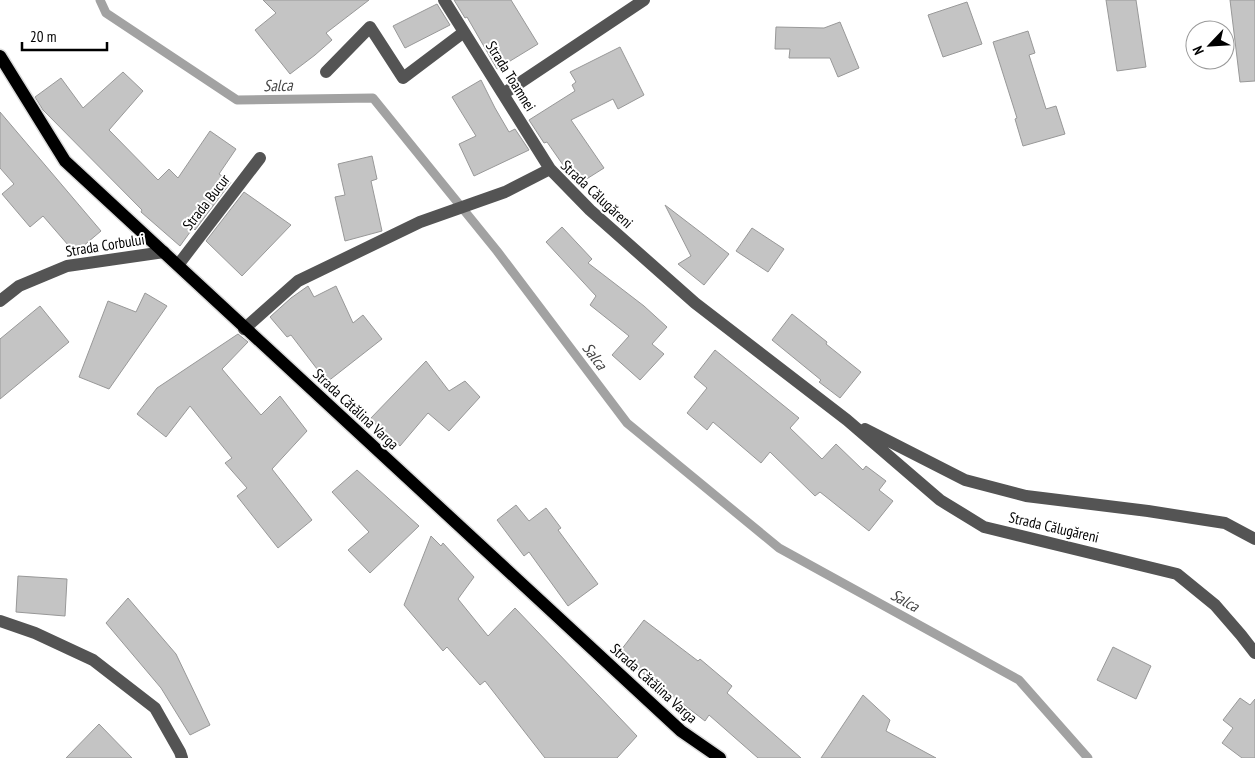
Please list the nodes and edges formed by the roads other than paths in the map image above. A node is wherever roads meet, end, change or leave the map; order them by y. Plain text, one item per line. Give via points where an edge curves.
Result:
1 (444, 0) edge
2 (644, 0) edge
3 (464, 32) junction
4 (0, 56) edge
5 (326, 72) dead end
6 (503, 94) junction
7 (260, 158) dead end
8 (550, 169) junction
9 (164, 252) junction
10 (178, 265) junction
11 (0, 301) edge
12 (244, 329) junction
13 (847, 420) junction
14 (1255, 539) edge
15 (0, 621) edge
16 (1255, 653) edge
17 (182, 758) edge
18 (720, 758) edge

1 - 3 street, Strada Toamnei
2 - 6 street
3 - 5 street via 403,78 370,27
3 - 6 street, Strada Toamnei
4 - 9 main road, Strada Cătălina Varga via 65,161
6 - 8 street, Strada Toamnei
7 - 10 street, Strada Bucur
8 - 12 street, Strada Călugăreni via 505,192 420,222 298,281
8 - 13 street, Strada Călugăreni via 590,210 694,303
9 - 10 main road, Strada Cătălina Varga
9 - 11 street, Strada Corbului via 67,266 18,286
10 - 12 main road, Strada Cătălina Varga
12 - 18 main road, Strada Cătălina Varga via 681,731
13 - 14 street, Strada Călugăreni via 965,480 1026,496 1225,523
13 - 16 street, Strada Călugăreni via 940,500 984,527 1177,574 1215,605
15 - 17 street via 93,660 155,708

